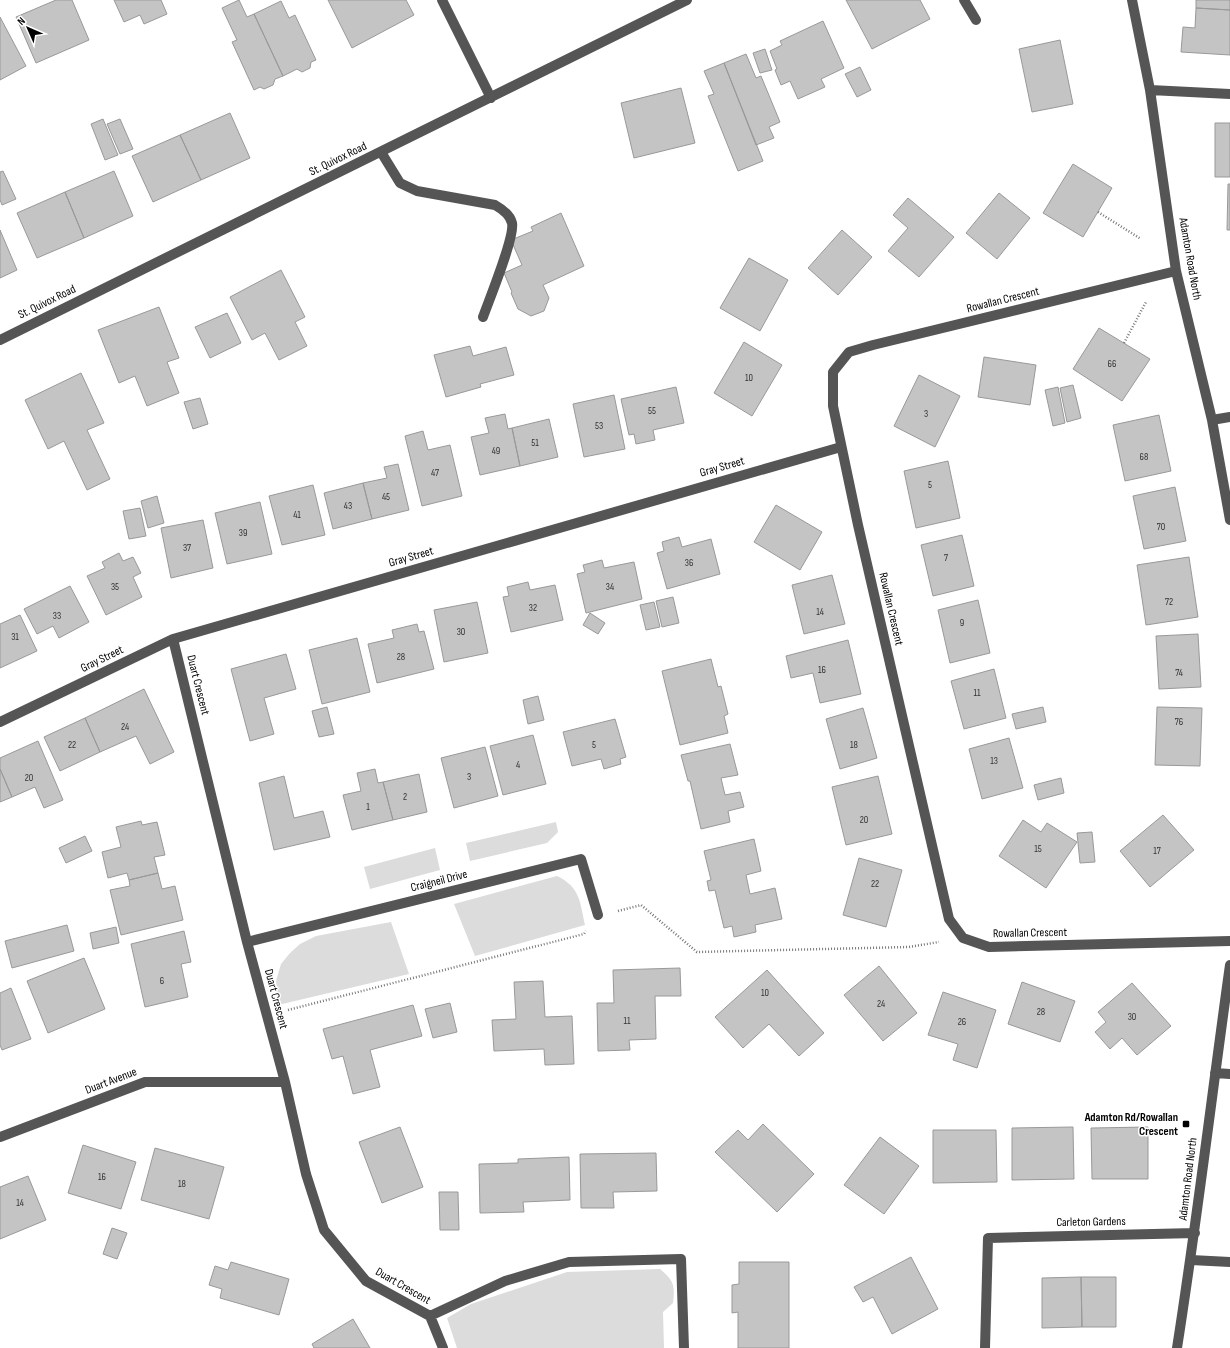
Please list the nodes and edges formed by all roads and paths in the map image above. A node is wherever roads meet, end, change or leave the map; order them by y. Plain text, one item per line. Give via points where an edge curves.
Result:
1 (442, 0) edge
2 (687, 0) edge
3 (964, 0) edge
4 (1132, 0) edge
5 (976, 20) dead end
6 (1150, 90) junction
7 (1230, 94) edge
8 (491, 98) junction
9 (381, 152) junction
10 (1098, 212) dead end
11 (1140, 239) dead end
12 (1176, 271) junction
13 (1146, 302) dead end
14 (483, 317) dead end
15 (0, 340) edge
16 (1124, 343) dead end
17 (1230, 417) edge
18 (1212, 420) junction
19 (841, 447) junction
20 (1230, 520) edge
21 (173, 639) junction
22 (0, 722) edge
23 (598, 915) junction
24 (964, 938) junction
25 (247, 942) junction
26 (1230, 942) edge
27 (1230, 965) edge
28 (267, 1016) junction
29 (1215, 1073) junction
30 (1230, 1074) edge
31 (285, 1082) junction
32 (0, 1137) edge
33 (1195, 1233) junction
34 (1191, 1260) junction
35 (1230, 1262) edge
36 (430, 1316) junction
37 (442, 1348) edge
38 (684, 1348) edge
39 (985, 1348) edge
40 (1177, 1348) edge

1 - 8 street
2 - 8 street, St. Quivox Road
3 - 5 street
4 - 6 street, Adamton Road North
6 - 7 street
6 - 12 street, Adamton Road North
8 - 9 street, St. Quivox Road
9 - 14 street via 400,183 417,190 495,205 504,210 512,223 511,239
9 - 15 street, St. Quivox Road
10 - 11 path
12 - 18 street, Adamton Road North
12 - 19 street, Rowallan Crescent via 848,352 833,372 832,406
13 - 16 path
17 - 18 street
18 - 20 street, Adamton Road North
19 - 21 street, Gray Street
19 - 24 street, Rowallan Crescent via 949,919
21 - 22 street, Gray Street
21 - 25 street, Duart Crescent
23 - 24 path via 642,906 697,952 909,947
23 - 25 street, Craigneil Drive via 581,859
23 - 28 path via 584,934
24 - 26 street, Rowallan Crescent via 989,947
25 - 28 street, Duart Crescent
27 - 29 street, Adamton Road North
28 - 31 street, Duart Crescent
29 - 30 street
29 - 33 street, Adamton Road North
31 - 32 street, Duart Avenue via 145,1082
31 - 36 street, Duart Crescent via 306,1174 324,1230 366,1281
33 - 34 street, Adamton Road North
33 - 39 street, Carleton Gardens via 988,1238
34 - 35 street
34 - 40 street, Adamton Road North
36 - 37 street, Duart Crescent
36 - 38 street, Duart Crescent via 505,1281 569,1262 681,1259

